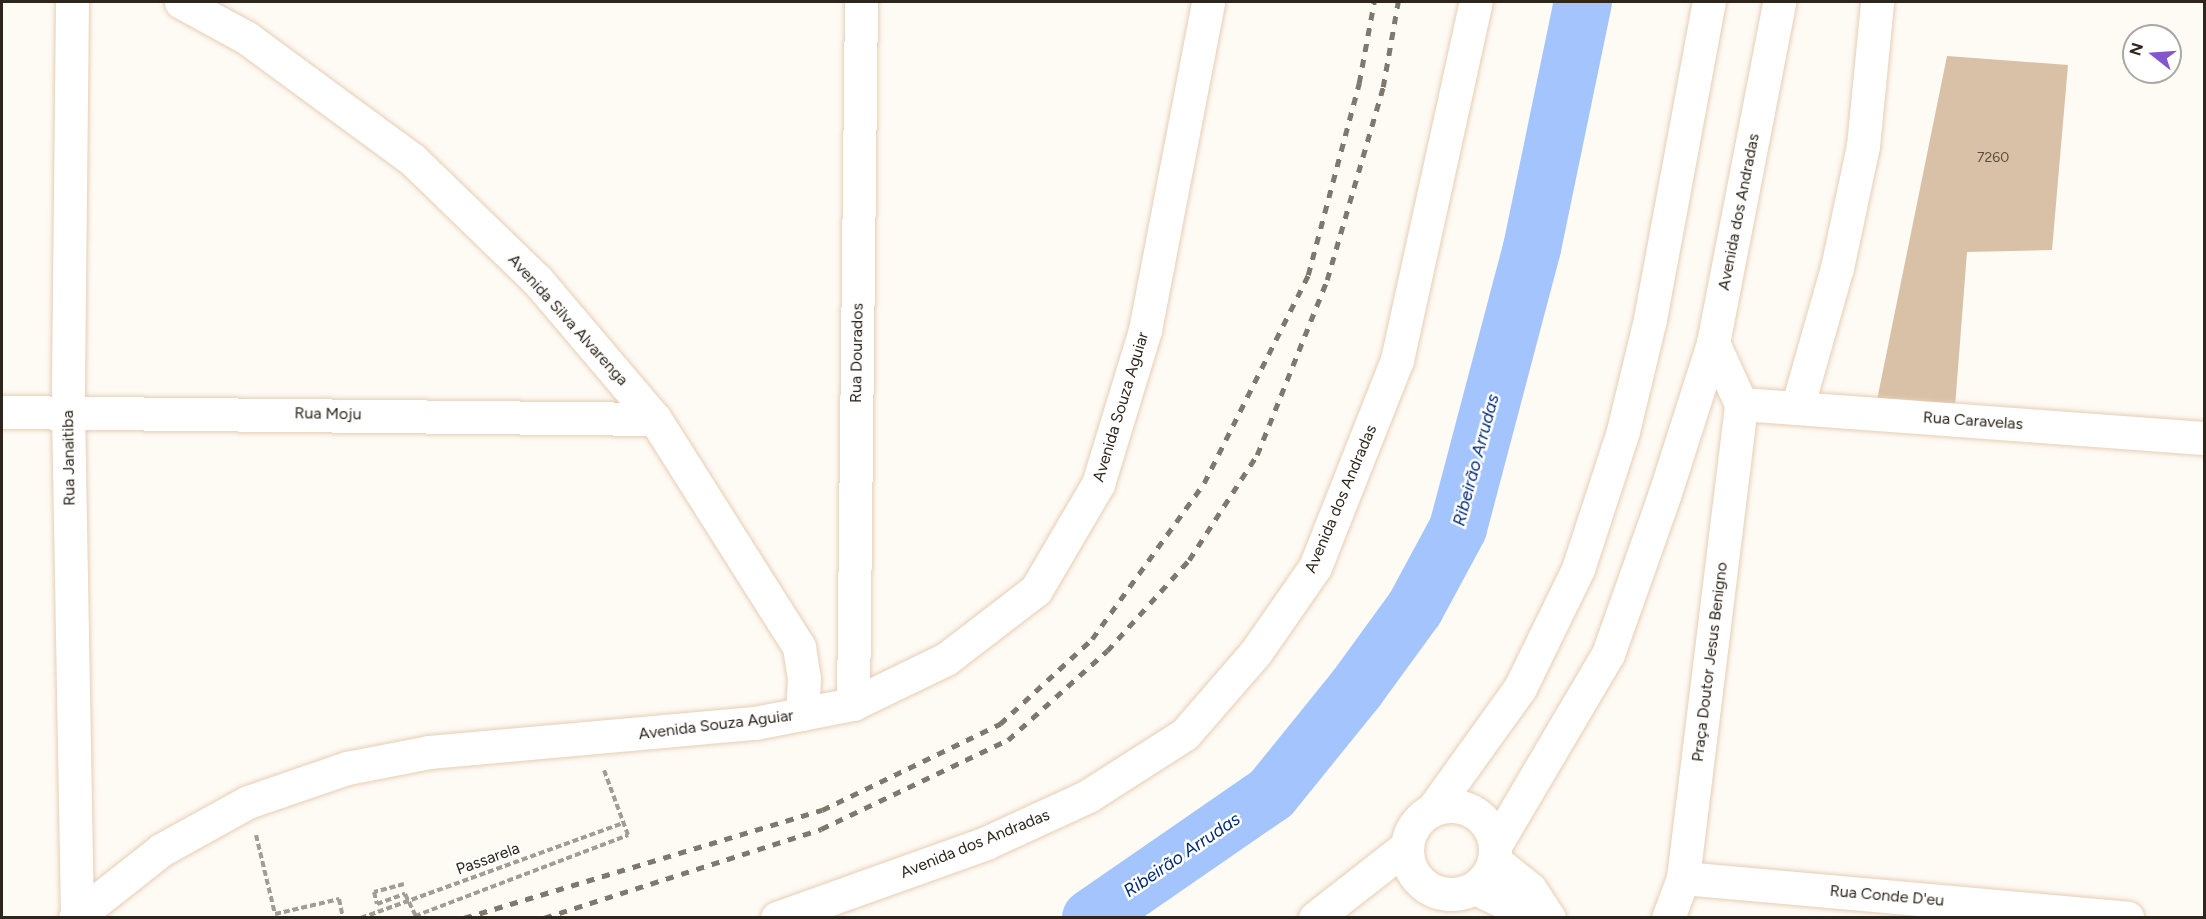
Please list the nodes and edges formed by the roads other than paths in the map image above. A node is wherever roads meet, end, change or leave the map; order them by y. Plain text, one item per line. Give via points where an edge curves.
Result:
1 (72, 2) edge
2 (181, 2) edge
3 (861, 2) edge
4 (1208, 2) edge
5 (1476, 2) edge
6 (1709, 2) edge
7 (1779, 2) edge
8 (1877, 2) edge
9 (1713, 343) junction
10 (1741, 404) junction
11 (1797, 408) junction
12 (68, 410) junction
13 (2, 412) edge
14 (655, 419) junction
15 (2205, 438) edge
16 (853, 704) junction
17 (802, 714) junction
18 (1433, 809) junction
19 (1407, 846) junction
20 (1495, 852) junction
21 (1683, 878) junction
22 (1468, 890) junction
23 (76, 916) edge
24 (777, 918) edge
25 (1315, 918) edge
26 (1433, 918) edge
27 (1537, 918) edge
28 (1549, 918) edge
29 (1668, 918) edge
30 (2127, 918) edge

1 - 12 street, Rua Janaitiba
2 - 14 street, Avenida Silva Alvarenga via 247,38 413,160 537,280
3 - 16 street, Rua Dourados
4 - 16 street, Avenida Souza Aguiar via 1145,330 1098,484 1036,590 946,658
5 - 24 street, Avenida dos Andradas via 1397,360 1315,567 1257,652 1185,734 1088,796 986,843
6 - 18 street via 1650,319 1623,431 1578,569 1520,688
7 - 9 street, Avenida dos Andradas
8 - 11 street via 1863,146 1837,268
9 - 10 street
9 - 20 street, Avenida dos Andradas via 1608,654
10 - 11 street, Rua Caravelas
10 - 21 street, Praça Doutor Jesus Benigno
11 - 15 street, Rua Caravelas
12 - 13 street, Rua Moju
12 - 14 street, Rua Moju
12 - 23 street, Rua Janaitiba
14 - 17 street, Avenida Silva Alvarenga via 799,647 804,678
16 - 17 street, Avenida Souza Aguiar
17 - 23 street, Avenida Souza Aguiar via 755,723 429,752 347,768 248,802 160,850
18 - 19 street via 1412,830
18 - 20 street via 1460,806 1473,811 1492,831
19 - 22 street via 1410,866 1422,883 1441,893
19 - 25 street
20 - 22 street via 1488,875
20 - 28 street via 1530,888
21 - 29 street, Praça Doutor Jesus Benigno
21 - 30 street, Rua Conde D'eu
22 - 26 street
22 - 27 street

